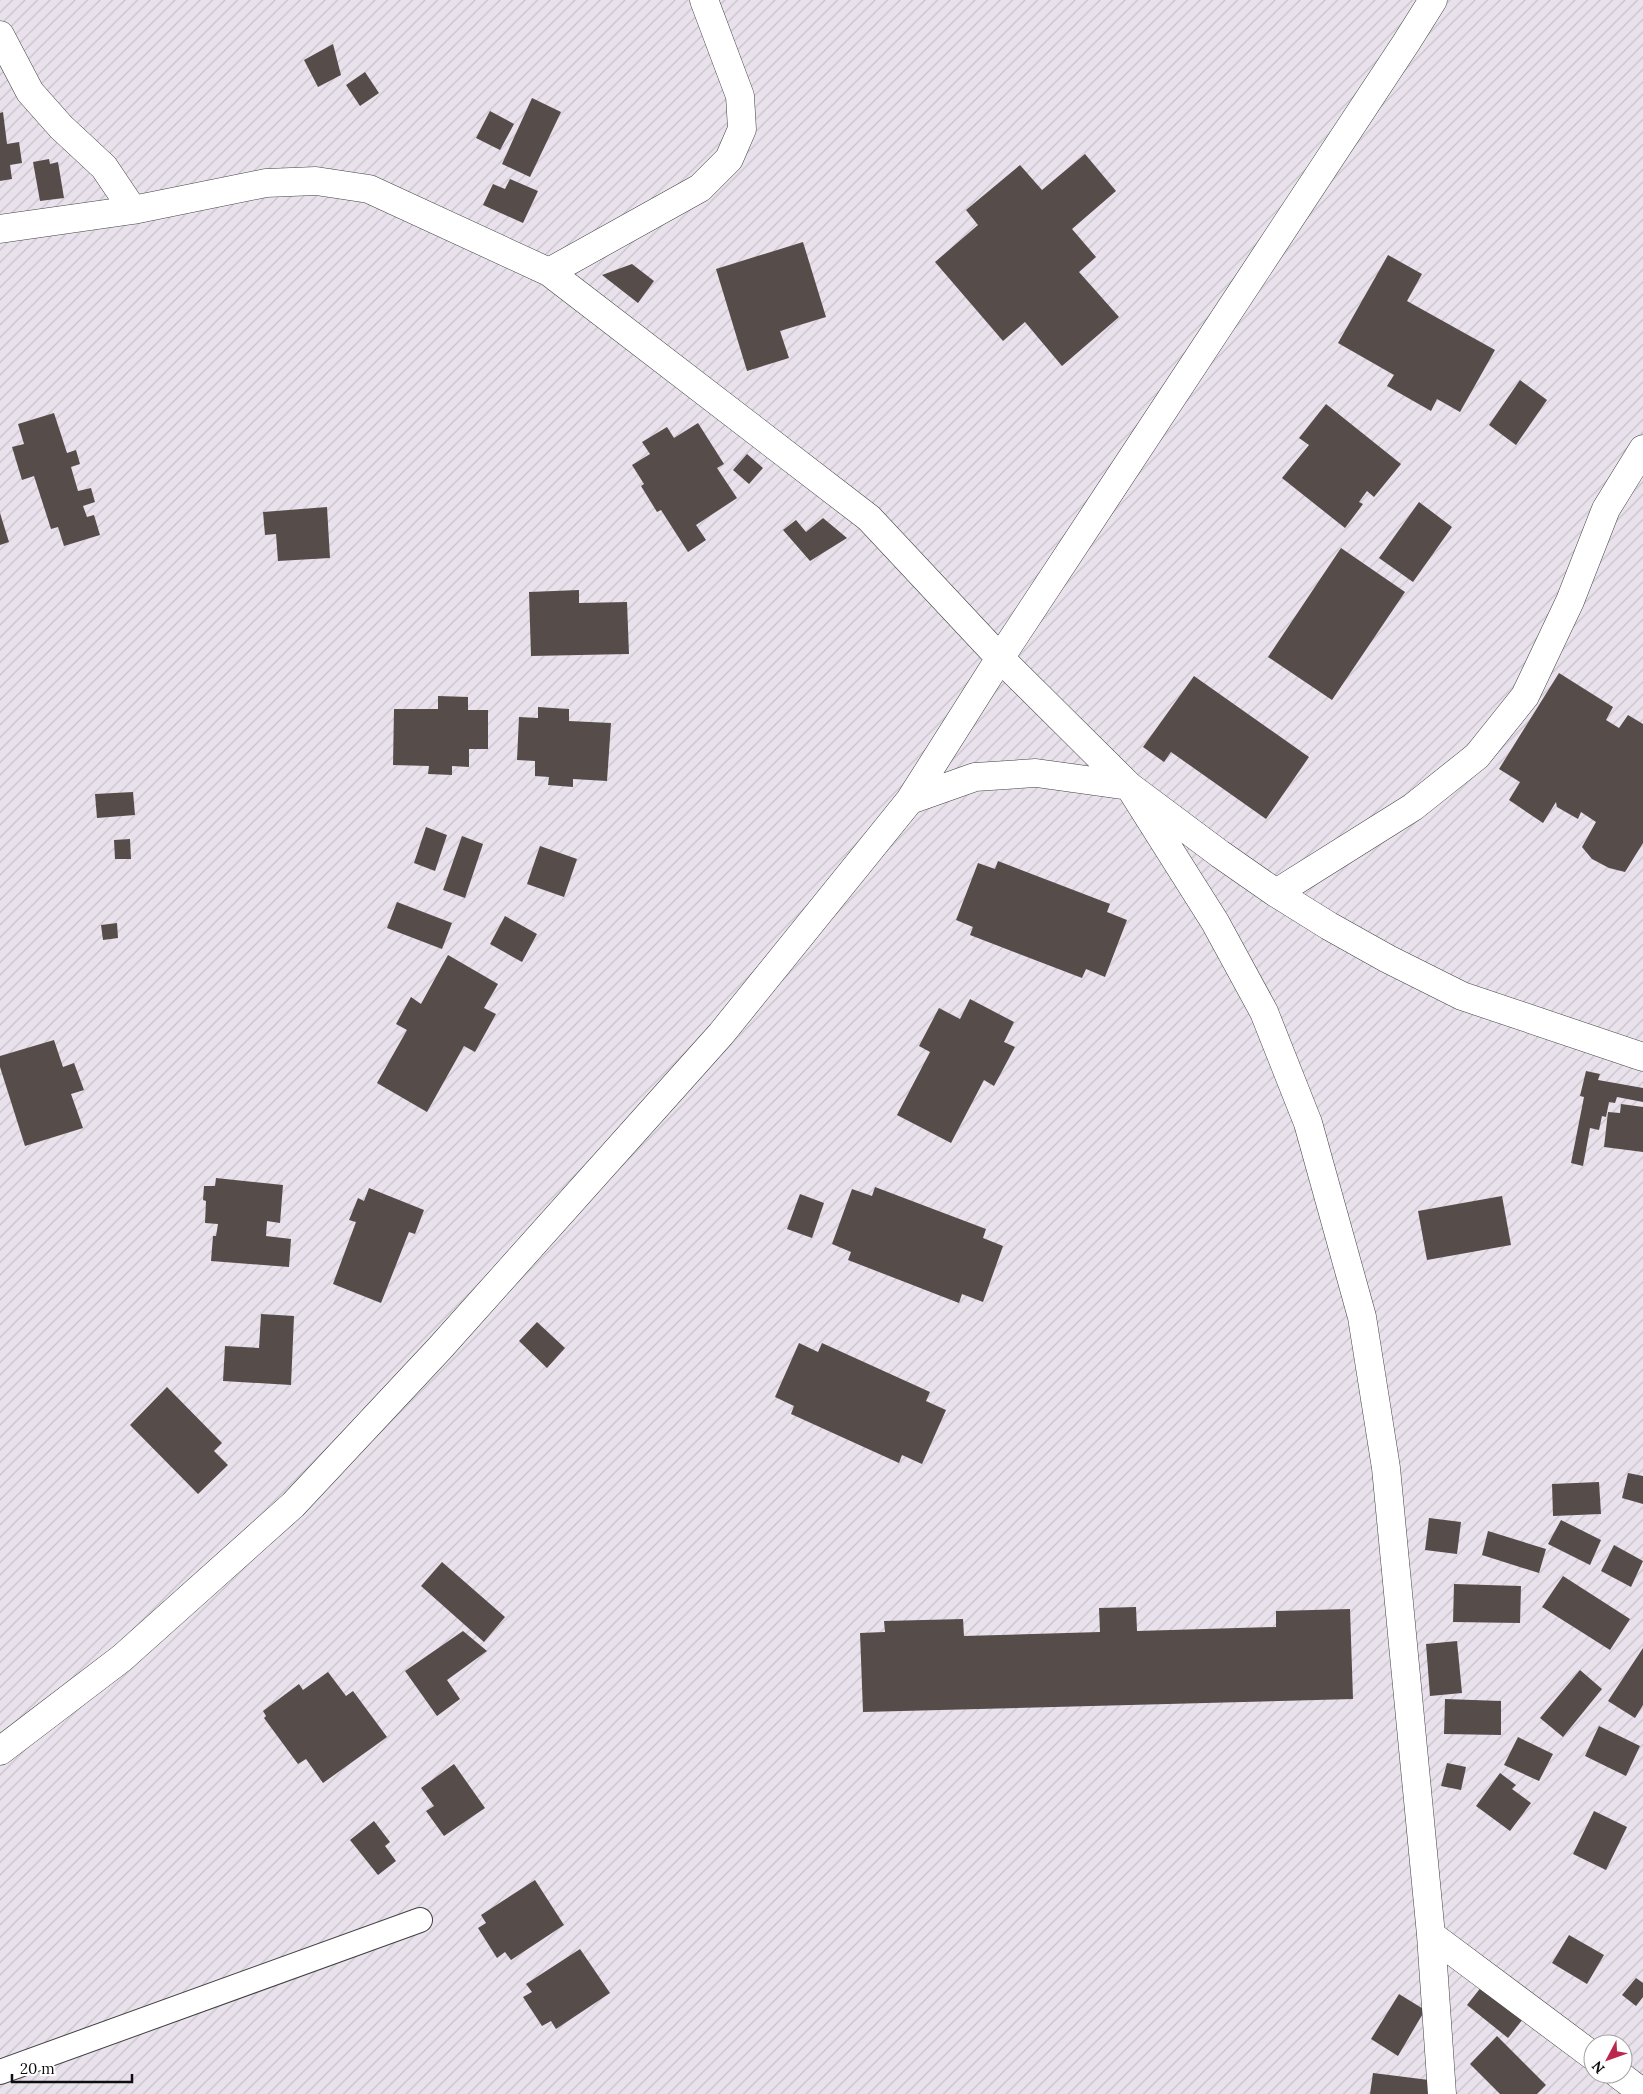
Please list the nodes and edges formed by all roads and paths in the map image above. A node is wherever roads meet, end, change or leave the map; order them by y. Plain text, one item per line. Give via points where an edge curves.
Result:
1 (704, 0) edge
2 (1433, 0) edge
3 (0, 35) edge
4 (133, 210) junction
5 (0, 229) edge
6 (549, 272) junction
7 (1643, 449) edge
8 (1000, 658) junction
9 (1128, 786) junction
10 (910, 800) junction
11 (1276, 893) junction
12 (1643, 1057) edge
13 (0, 1751) edge
14 (420, 1920) dead end
15 (1431, 1935) junction
16 (1583, 2049) edge
17 (0, 2072) edge
18 (1631, 2084) edge
19 (1643, 2093) edge
20 (1442, 2094) edge

1 - 6 street via 740,96 742,129 729,160 700,188
2 - 8 street
3 - 4 street via 30,92 61,127 104,166
4 - 5 street
4 - 6 street via 266,183 316,181 368,189
6 - 8 street via 869,518
7 - 11 street via 1606,509 1570,601 1525,696 1477,756 1413,807
8 - 9 street
8 - 10 street
9 - 10 street via 1036,773 975,777
9 - 11 street
9 - 15 street via 1215,922 1264,1012 1308,1123 1362,1317 1386,1468
10 - 13 street via 720,1034 440,1348 299,1498 122,1658
11 - 12 street via 1388,959 1462,996
14 - 17 lane
15 - 16 street
15 - 20 street
18 - 19 street

